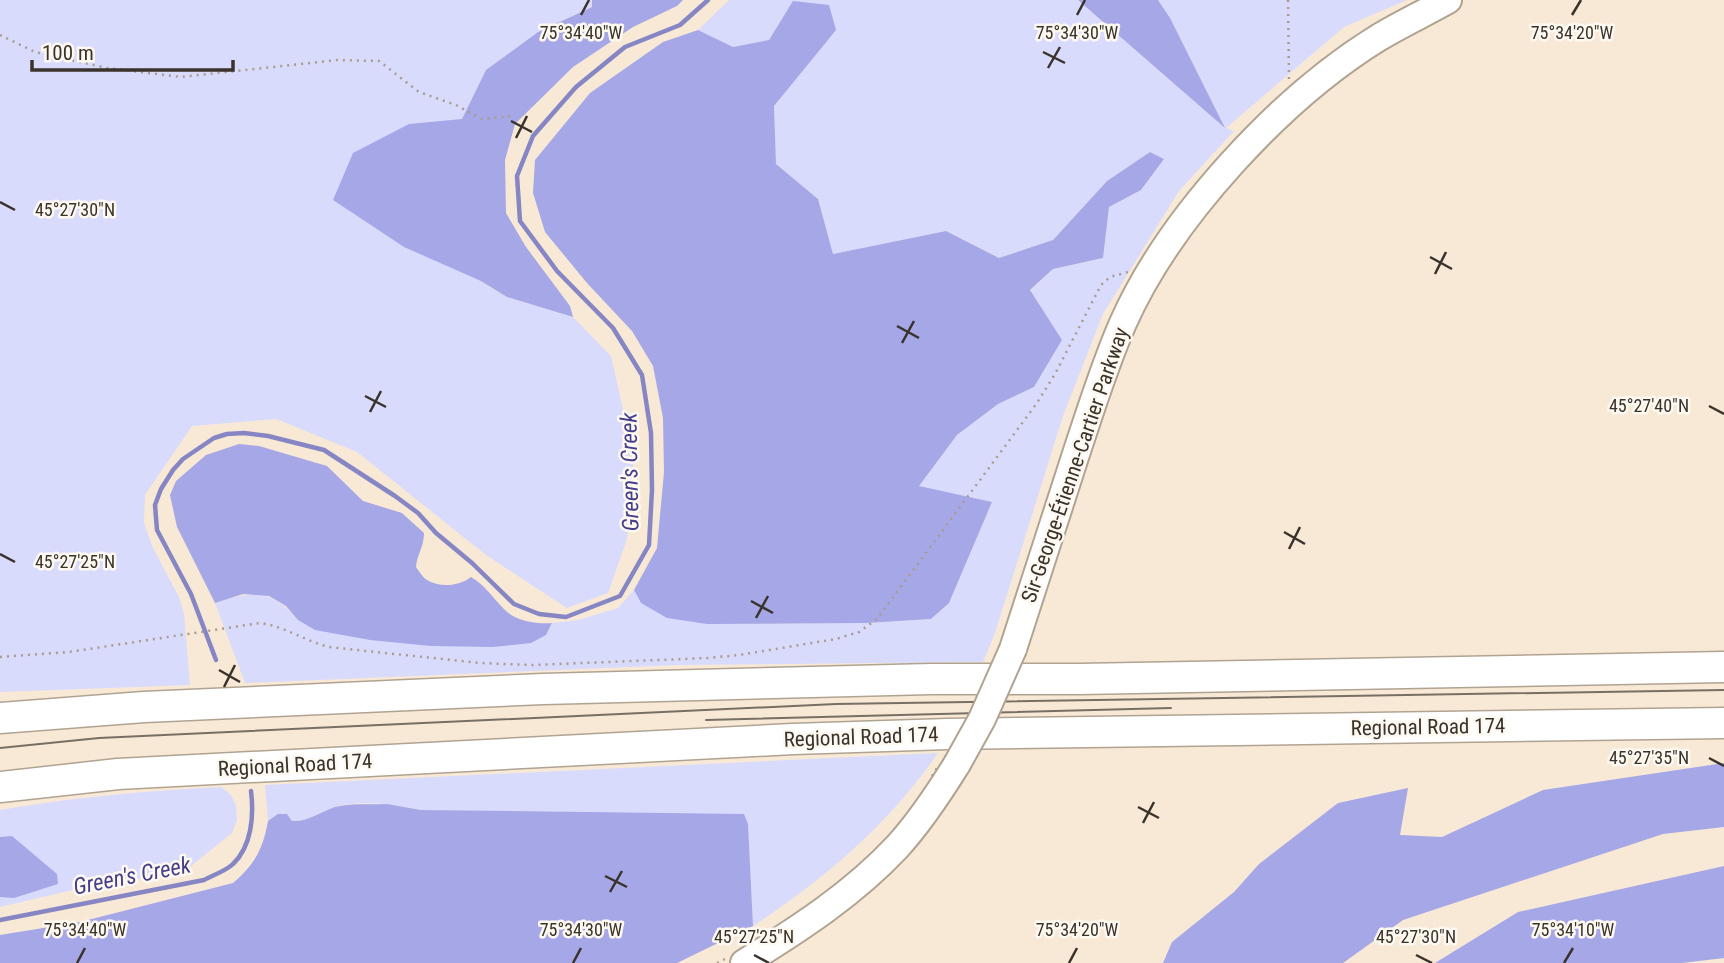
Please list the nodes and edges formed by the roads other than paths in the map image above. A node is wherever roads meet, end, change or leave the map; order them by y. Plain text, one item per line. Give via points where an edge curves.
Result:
1 (1448, 0) edge
2 (1724, 667) edge
3 (0, 718) edge
4 (1724, 723) edge
5 (262, 767) junction
6 (0, 787) edge
7 (0, 802) edge
8 (744, 963) edge

1 - 8 main road, Sir-George-Étienne-Cartier Parkway, bridge via 1378,38 1324,76 1212,186 1155,264 1124,321 1102,375 1013,649 957,764 921,817 877,867 816,918
2 - 3 highway via 543,689
4 - 5 highway, Regional Road 174 via 936,734
5 - 6 highway, Regional Road 174 via 118,774
5 - 7 highway via 213,780 69,791

